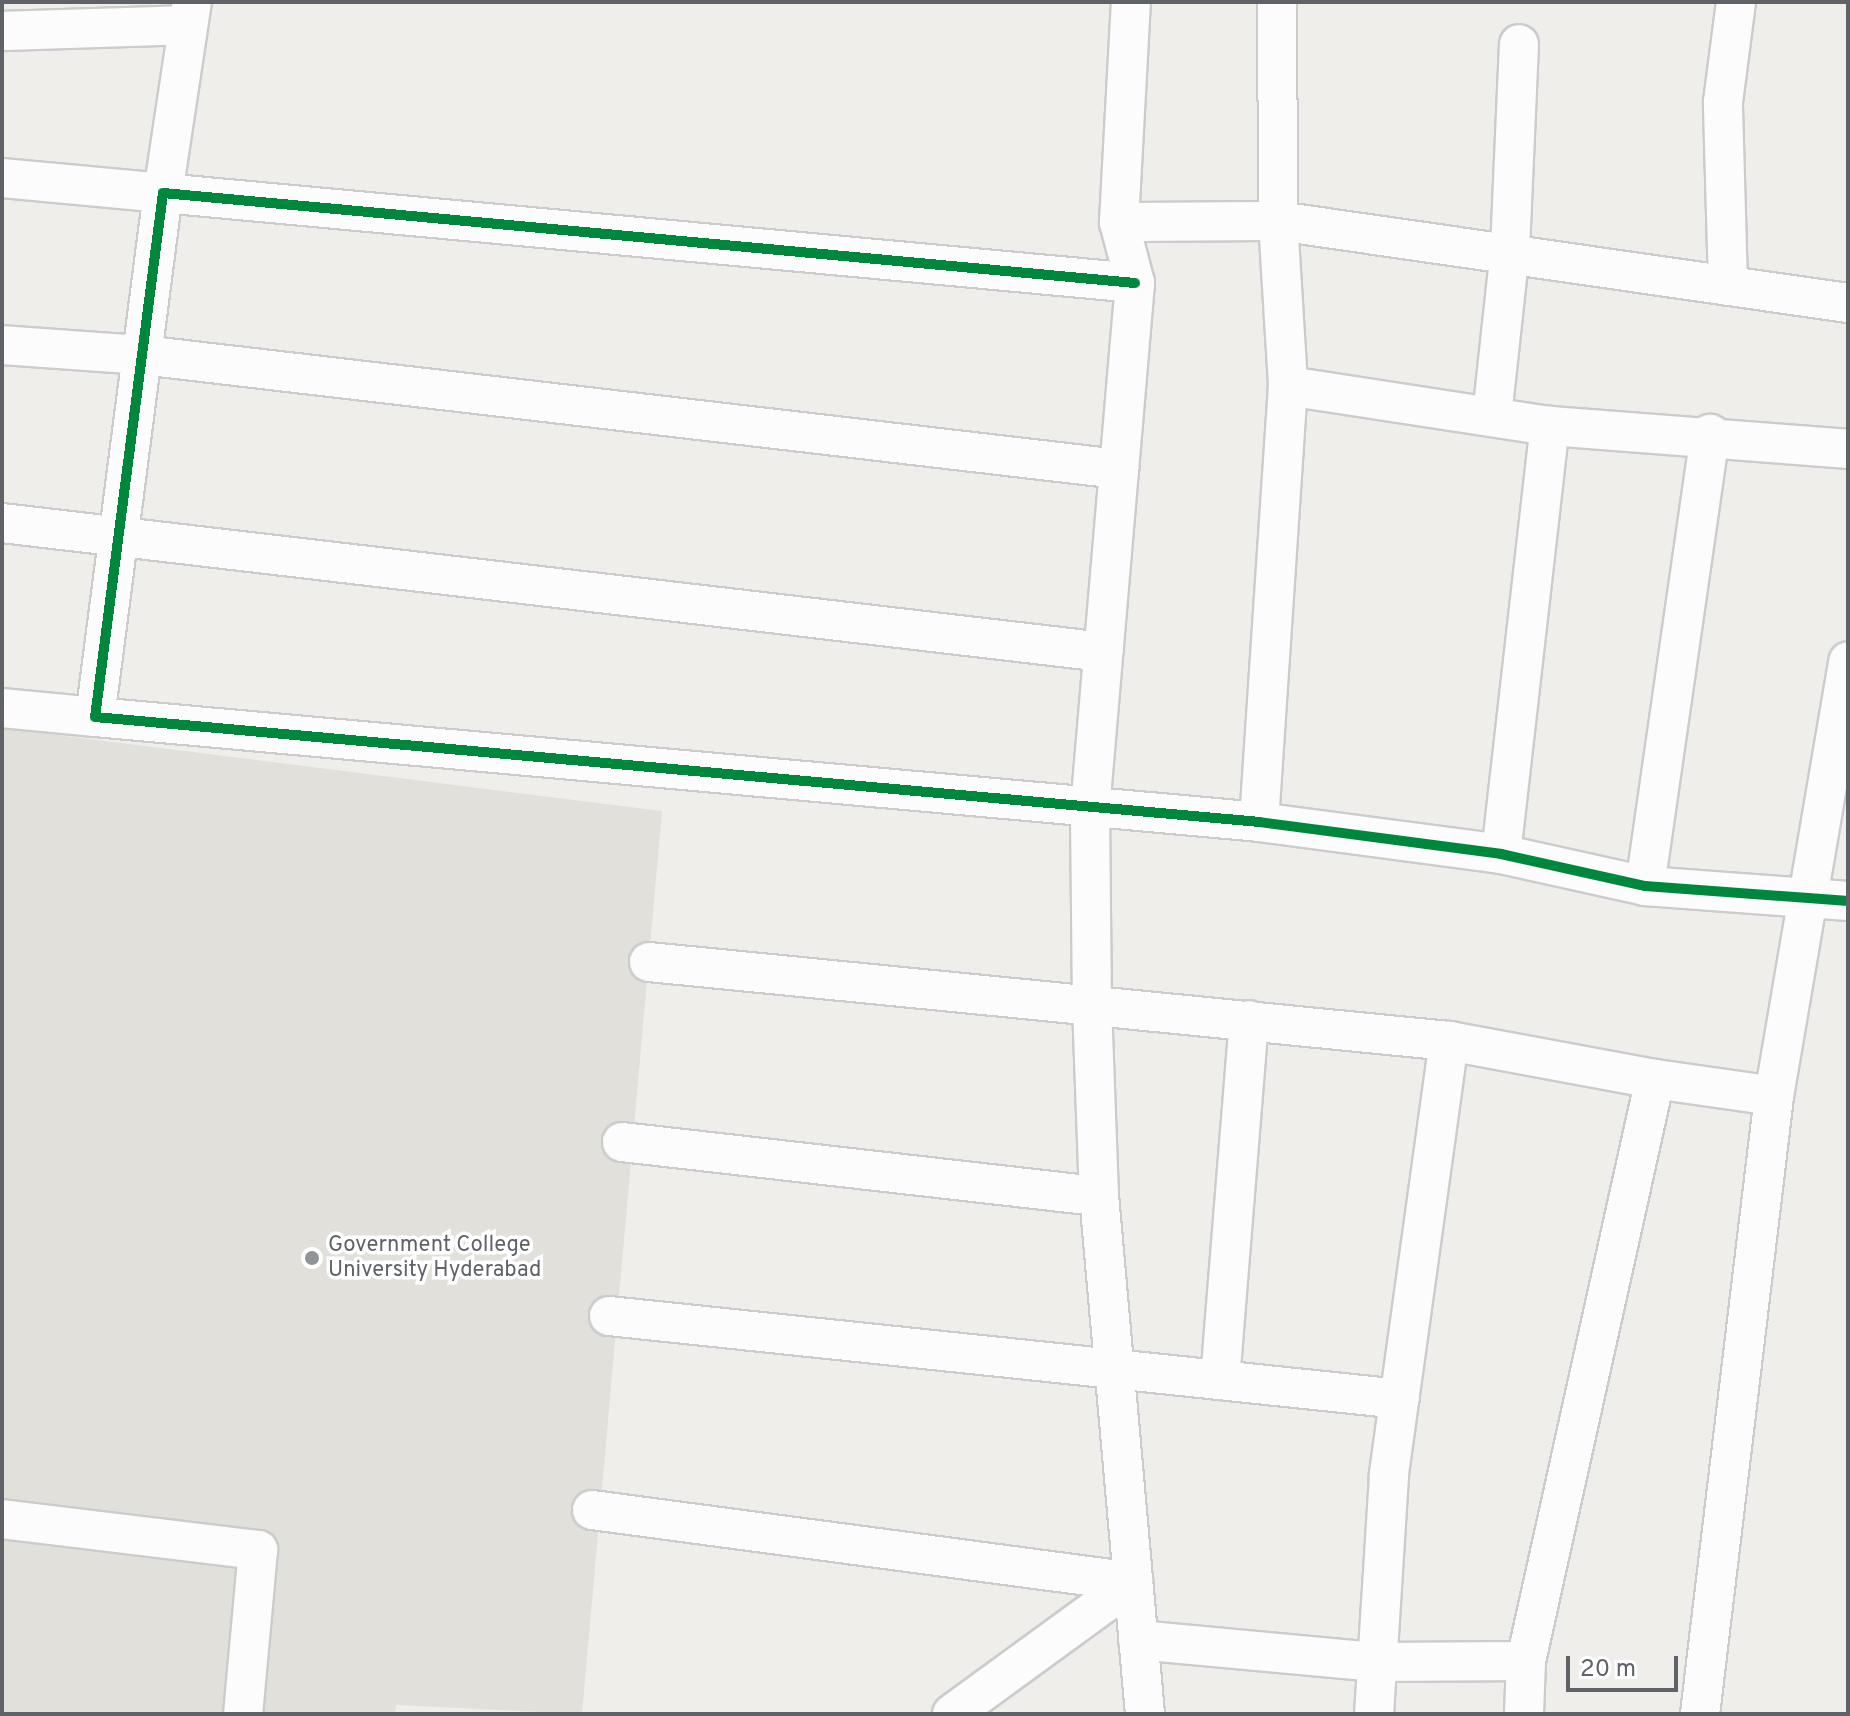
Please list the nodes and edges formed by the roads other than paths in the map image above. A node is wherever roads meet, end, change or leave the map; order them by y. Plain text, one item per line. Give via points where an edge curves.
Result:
1 (1131, 2) edge
2 (1277, 2) edge
3 (1736, 2) edge
4 (190, 14) edge
5 (2, 31) edge
6 (1519, 44) dead end
7 (2, 178) edge
8 (163, 193) junction
9 (1278, 221) junction
10 (1119, 222) junction
11 (1510, 250) junction
12 (1135, 283) junction
13 (1728, 286) junction
14 (1848, 303) edge
15 (2, 345) edge
16 (142, 355) junction
17 (1288, 386) junction
18 (1492, 416) junction
19 (1550, 426) junction
20 (1710, 434) junction
21 (1848, 449) edge
22 (1119, 469) junction
23 (2, 523) edge
24 (119, 531) junction
25 (1103, 652) junction
26 (1848, 661) edge
27 (2, 708) edge
28 (95, 717) junction
29 (1090, 809) junction
30 (1259, 822) junction
31 (1501, 854) junction
32 (1645, 886) junction
33 (1807, 901) junction
34 (1848, 901) edge
35 (649, 962) dead end
36 (1092, 1004) junction
37 (1249, 1020) junction
38 (1449, 1041) junction
39 (1655, 1079) junction
40 (1774, 1096) junction
41 (622, 1142) dead end
42 (1099, 1196) junction
43 (609, 1316) dead end
44 (1115, 1369) junction
45 (1220, 1380) junction
46 (1400, 1399) junction
47 (592, 1510) dead end
48 (2, 1519) edge
49 (1133, 1582) junction
50 (1138, 1640) junction
51 (1526, 1661) junction
52 (1377, 1662) junction
53 (243, 1714) edge
54 (952, 1714) edge
55 (1145, 1714) edge
56 (1374, 1714) edge
57 (1524, 1714) edge
58 (1700, 1714) edge

1 - 10 street
2 - 9 street
3 - 13 street via 1723,102
4 - 5 street
4 - 8 street
6 - 11 street
7 - 8 street
8 - 12 street
8 - 16 street
9 - 10 street
9 - 11 street
9 - 17 street
10 - 12 street
11 - 13 street
11 - 18 street
12 - 22 street
13 - 14 street
15 - 16 street
16 - 22 street
16 - 24 street
17 - 18 street
17 - 30 street
18 - 19 street
19 - 20 street
19 - 31 street
20 - 21 street
20 - 32 street
22 - 25 street
23 - 24 street
24 - 25 street
24 - 28 street
25 - 29 street
26 - 33 street
27 - 28 street
28 - 29 street
29 - 30 street
29 - 36 street
30 - 31 street
31 - 32 street
32 - 33 street
33 - 34 street
33 - 40 street
35 - 36 street
36 - 37 street
36 - 42 street
37 - 38 street
37 - 45 street
38 - 39 street
38 - 46 street
39 - 40 street
39 - 51 street
40 - 58 street
41 - 42 street
42 - 44 street
43 - 44 street
44 - 45 street
44 - 49 street
45 - 46 street
46 - 52 street
47 - 49 street
48 - 53 street via 258,1550
49 - 50 street
49 - 54 street
50 - 52 street
50 - 55 street
51 - 52 street
51 - 57 street
52 - 56 street

